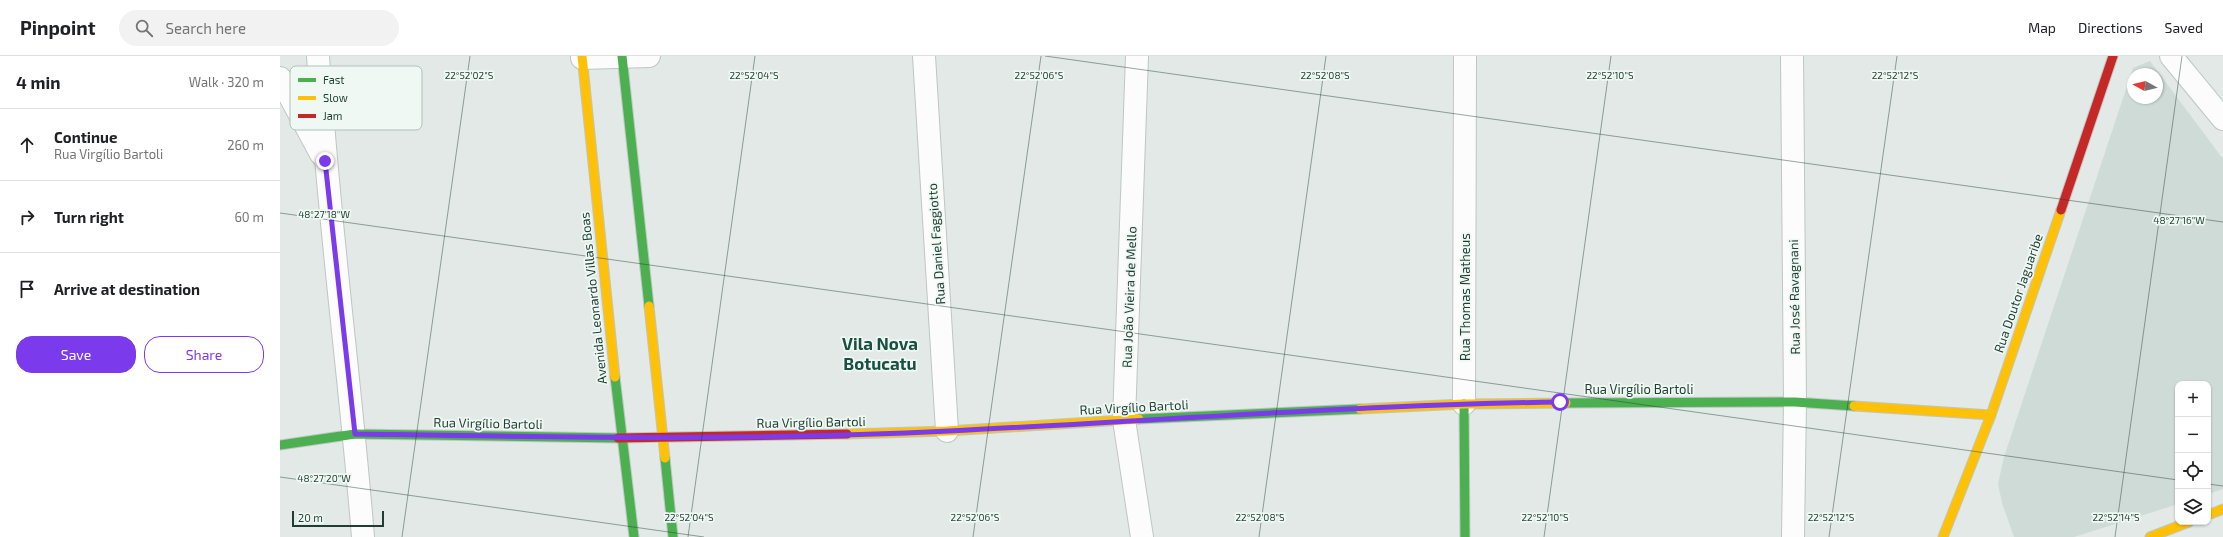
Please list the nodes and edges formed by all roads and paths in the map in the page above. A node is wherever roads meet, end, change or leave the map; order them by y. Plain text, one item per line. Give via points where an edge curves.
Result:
1 (318, 56) edge
2 (622, 56) edge
3 (649, 56) edge
4 (924, 56) edge
5 (1137, 56) edge
6 (1465, 56) edge
7 (1792, 56) edge
8 (2113, 56) edge
9 (2171, 56) edge
10 (582, 57) edge
11 (319, 66) edge
12 (280, 78) edge
13 (290, 96) edge
14 (2223, 119) edge
15 (308, 130) edge
16 (323, 130) edge
17 (325, 161) junction
18 (1795, 402) junction
19 (1464, 404) junction
20 (1991, 415) junction
21 (1124, 420) junction
22 (947, 431) junction
23 (355, 434) junction
24 (621, 438) junction
25 (661, 439) junction
26 (280, 445) edge
27 (2223, 509) edge
28 (2211, 514) edge
29 (2181, 525) edge
30 (363, 537) edge
31 (634, 537) edge
32 (673, 537) edge
33 (1142, 537) edge
34 (1465, 537) edge
35 (1793, 537) edge
36 (1943, 537) edge
37 (2150, 537) edge

1 - 11 street
2 - 3 street
2 - 10 street
2 - 25 street
4 - 22 street, Rua Daniel Faggiotto
5 - 21 street, Rua João Vieira de Mello
6 - 19 street, Rua Thomas Matheus
7 - 18 street, Rua José Ravagnani
8 - 20 street, Rua Doutor Jaguaribe
9 - 14 street
10 - 24 street, Avenida Leonardo Villas Boas
12 - 13 street
15 - 17 street
16 - 17 street
17 - 23 street
18 - 19 street, Rua Virgílio Bartoli
18 - 20 street, Rua Virgílio Bartoli
18 - 35 street, Rua José Ravagnani
19 - 21 street, Rua Virgílio Bartoli
19 - 34 street, Rua Thomas Matheus
20 - 36 street, Rua Doutor Jaguaribe
21 - 22 street, Rua Virgílio Bartoli
21 - 33 street, Rua João Vieira de Mello
22 - 25 street, Rua Virgílio Bartoli
23 - 24 street, Rua Virgílio Bartoli
23 - 26 street, Rua Virgílio Bartoli
23 - 30 street
24 - 25 street, Rua Virgílio Bartoli
24 - 31 street, Avenida Leonardo Villas Boas
25 - 32 street
27 - 28 street
29 - 37 street

